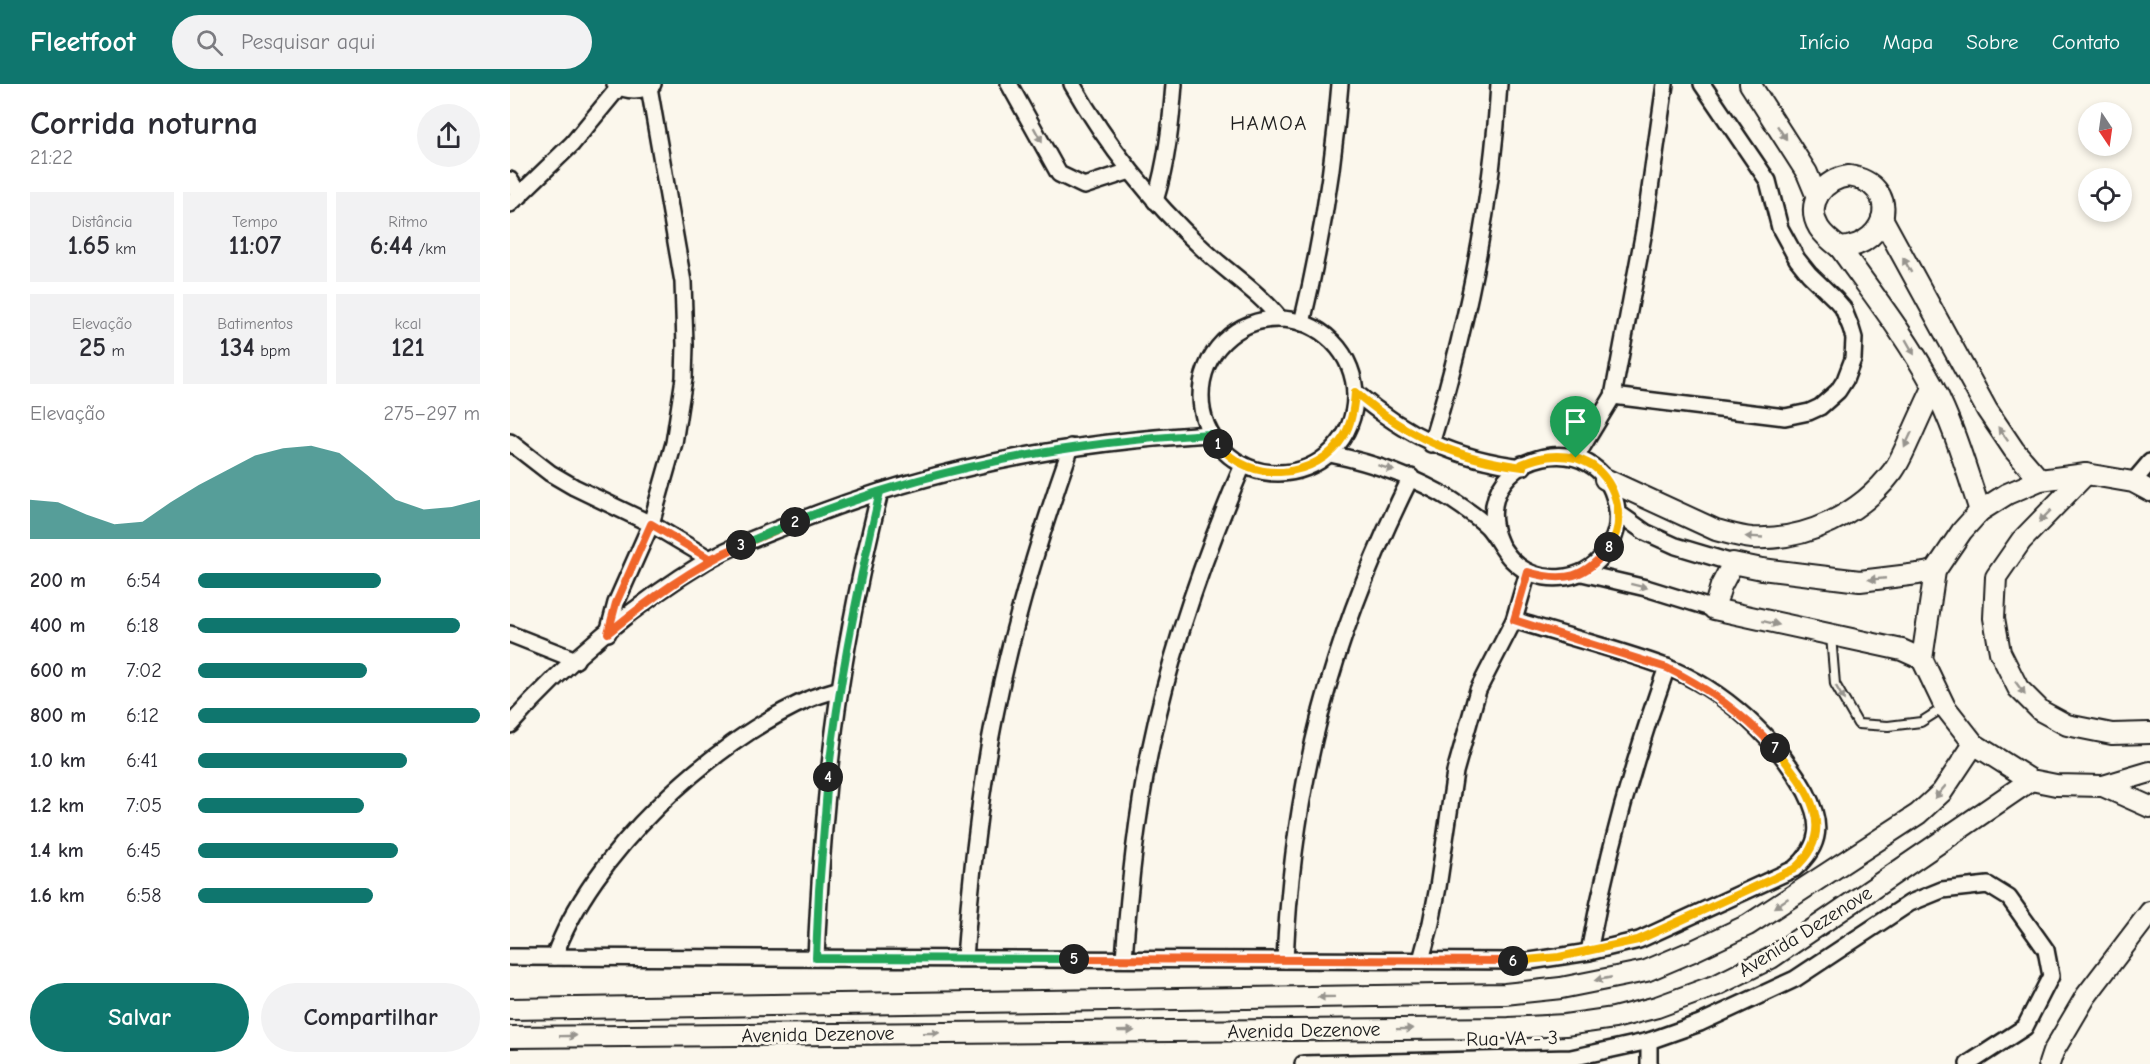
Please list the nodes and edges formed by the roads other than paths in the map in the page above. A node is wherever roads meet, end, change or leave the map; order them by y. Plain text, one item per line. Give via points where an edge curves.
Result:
1 (1009, 84) edge
2 (1071, 84) edge
3 (1174, 84) edge
4 (1340, 84) edge
5 (1498, 84) edge
6 (1665, 84) edge
7 (1702, 84) edge
8 (1750, 84) edge
9 (617, 85) edge
10 (651, 86) edge
11 (1130, 171) junction
12 (510, 180) edge
13 (1817, 197) junction
14 (515, 200) edge
15 (1155, 201) junction
16 (1882, 218) junction
17 (1840, 248) junction
18 (1280, 319) junction
19 (1302, 323) junction
20 (1933, 388) junction
21 (1355, 392) junction
22 (1612, 396) junction
23 (1210, 434) junction
24 (510, 442) edge
25 (1431, 444) junction
26 (1071, 447) junction
27 (1329, 454) junction
28 (1576, 458) junction
29 (2150, 462) edge
30 (1522, 464) junction
31 (1243, 465) junction
32 (2086, 474) junction
33 (1411, 477) junction
34 (1605, 478) junction
35 (2040, 480) junction
36 (2141, 486) edge
37 (880, 492) junction
38 (1980, 511) junction
39 (1618, 513) junction
40 (651, 524) junction
41 (1501, 546) junction
42 (710, 559) junction
43 (1732, 563) junction
44 (1935, 571) junction
45 (1528, 572) junction
46 (1582, 573) junction
47 (1714, 609) junction
48 (1514, 620) junction
49 (608, 633) junction
50 (510, 634) edge
51 (1830, 636) junction
52 (1922, 659) junction
53 (576, 660) junction
54 (1667, 668) junction
55 (840, 689) junction
56 (1945, 707) junction
57 (510, 725) edge
58 (2150, 733) edge
59 (1974, 744) junction
60 (2150, 772) edge
61 (2031, 780) junction
62 (2103, 786) junction
63 (2150, 807) edge
64 (2150, 912) edge
65 (1589, 952) junction
66 (510, 957) edge
67 (554, 957) junction
68 (816, 958) junction
69 (965, 958) junction
70 (1125, 959) junction
71 (1285, 960) junction
72 (1421, 960) junction
73 (510, 1009) edge
74 (510, 1037) edge
75 (1649, 1041) junction
76 (1490, 1062) edge
77 (1303, 1064) edge
78 (1324, 1064) edge
79 (1649, 1064) edge
80 (1968, 1064) edge
81 (2049, 1064) edge

1 -> 11 street via 1059,174 1084,186
2 - 11 street
3 - 15 street via 1169,141
4 - 19 street via 1324,220
5 - 25 street via 1495,141 1481,243 1460,344
6 - 22 street via 1644,231
7 - 22 street via 1768,181 1780,228 1797,259 1848,318 1854,348 1850,369 1838,391 1825,403 1809,412 1785,417
8 -> 13 street via 1807,173
9 - 10 street via 628,90
9 - 14 street via 572,144
10 - 40 street via 679,251 685,312 680,411
11 - 15 street
12 - 14 street
13 - 16 street via 1822,188 1839,177 1860,177 1881,198
13 - 17 street via 1818,227
15 - 18 street via 1203,249 1256,292
16 - 17 street via 1865,242
35 -> 16 street via 1987,410
17 -> 20 street via 1904,337
18 - 19 street
18 - 23 street via 1257,322 1236,332 1218,348 1206,367 1201,389 1202,412
19 - 21 street via 1323,334 1339,350 1351,370
20 -> 34 street via 1893,471 1846,515 1810,530 1752,538 1716,530
20 - 38 street via 1953,431
21 - 25 street via 1391,421
21 - 27 street via 1349,425
22 - 28 street
23 - 26 street
23 - 31 street via 1224,452
24 - 40 street via 574,487
25 - 30 street via 1476,459 1523,467
26 - 37 street via 1007,458
26 - 69 street via 1032,563 1002,681 974,849
27 - 31 street via 1288,473 1265,472
27 -> 33 street
28 - 30 street via 1557,454
28 - 34 street
29 - 36 street
30 - 41 street via 1498,492 1495,529
31 - 70 street via 1192,596 1160,704 1133,852
32 - 35 street
32 - 36 street
32 -> 58 street via 2020,541 1996,577 1994,618 2000,652 2018,688 2041,711 2067,725 2112,734
33 - 41 street via 1475,517 1489,528
33 - 71 street via 1354,604 1322,704 1296,826
34 - 39 street
35 - 38 street
37 - 42 street via 806,517
37 - 55 street
38 - 44 street
39 - 43 street via 1645,532 1676,546
39 - 46 street via 1614,540 1598,562
40 - 42 street
40 - 49 street via 616,603
41 - 45 street via 1512,561
42 - 49 street
44 -> 43 street via 1860,581
43 - 47 street
44 - 52 street
45 - 46 street via 1545,578
45 - 48 street
46 -> 47 street
47 -> 51 street
48 - 54 street
48 - 72 street via 1478,690 1455,772 1438,887
49 - 53 street
50 - 53 street
51 - 52 street via 1902,650
51 -> 56 lane via 1835,684 1858,724 1921,722
52 - 56 street
53 - 57 street
54 - 65 street via 1617,822
54 - 65 street via 1725,701 1775,748 1816,810 1816,837 1808,855 1794,869 1638,940
55 - 67 street via 810,699 756,729 682,783 596,879 562,934
55 - 68 street via 824,823
56 - 59 street
59 - 61 street
59 -> 73 street, Avenida Dezenove via 1942,792 1918,814 1748,925 1646,971 1561,988 1494,994
60 - 62 street
61 - 62 street
74 -> 61 street, Avenida Dezenove via 1509,1028 1614,1018 1717,985 1771,958
62 - 63 street
64 - 81 street via 2086,996
65 - 72 street via 1530,961
66 - 67 street
67 - 68 street
68 - 69 street
69 - 70 street
70 - 71 street
71 - 72 street
75 - 76 street, Rua VA - 3 via 1571,1058
75 - 79 street
75 - 80 street, Rua VA - 3 via 1700,1023 1796,979 1910,903 1942,891 1988,885 2009,898 2046,950 2051,976 2025,1027
76 - 78 street, Rua VA - 3
77 - 78 street, Rua VA - 3

